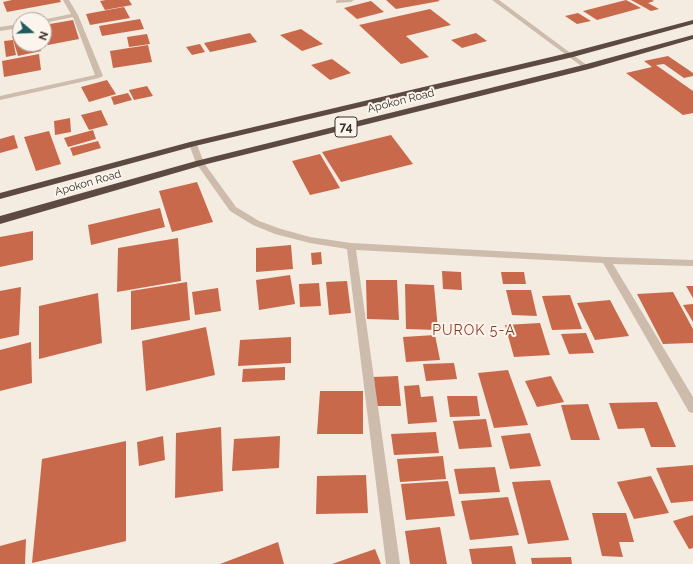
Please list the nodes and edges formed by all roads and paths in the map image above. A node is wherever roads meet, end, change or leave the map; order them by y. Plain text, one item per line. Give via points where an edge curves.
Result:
1 (66, 0) edge
2 (351, 0) edge
3 (495, 0) edge
4 (338, 2) dead end
5 (75, 15) junction
6 (52, 19) edge
7 (693, 22) edge
8 (12, 27) edge
9 (0, 29) edge
10 (693, 38) edge
11 (570, 55) junction
12 (586, 66) junction
13 (0, 98) edge
14 (193, 144) junction
15 (200, 164) junction
16 (0, 196) edge
17 (0, 220) edge
18 (351, 246) junction
19 (606, 260) junction
20 (693, 263) edge
21 (693, 408) edge
22 (393, 564) edge

1 - 5 street
2 - 4 street
3 - 11 street
5 - 6 street
5 - 13 street via 99,76
7 - 11 highway, Apokon Road / 74
8 - 9 street
10 - 12 highway, Apokon Road / 74
11 - 12 street
11 - 14 highway, Apokon Road / 74
12 - 15 highway, Apokon Road / 74
14 - 15 street
14 - 16 highway, Apokon Road / 74
15 - 17 highway, Apokon Road / 74
15 - 18 street via 233,209 256,223 310,240
18 - 19 street
18 - 22 street
19 - 20 street
19 - 21 street

